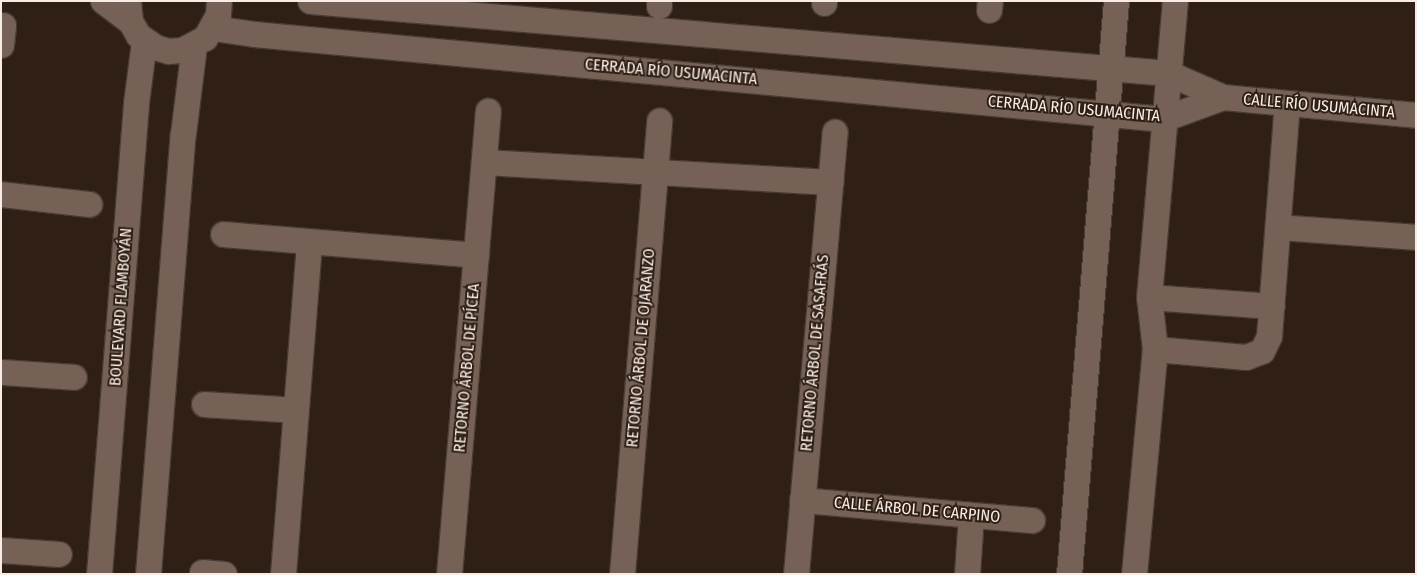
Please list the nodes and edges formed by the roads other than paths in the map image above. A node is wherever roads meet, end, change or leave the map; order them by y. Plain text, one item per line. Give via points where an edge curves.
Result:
1 (104, 1) edge
2 (219, 1) edge
3 (310, 1) edge
4 (1116, 1) edge
5 (1175, 1) edge
6 (447, 6) edge
7 (478, 7) edge
8 (134, 21) edge
9 (213, 28) junction
10 (194, 46) junction
11 (444, 51) junction
12 (474, 53) junction
13 (1111, 68) junction
14 (1168, 73) junction
15 (1223, 97) junction
16 (1287, 104) junction
17 (488, 111) dead end
18 (1107, 113) junction
19 (1416, 115) edge
20 (1163, 119) junction
21 (659, 121) dead end
22 (834, 132) dead end
23 (484, 162) junction
24 (656, 172) junction
25 (830, 182) junction
26 (1, 194) edge
27 (89, 204) dead end
28 (1278, 227) junction
29 (223, 234) dead end
30 (1416, 238) edge
31 (309, 244) junction
32 (476, 255) junction
33 (1149, 297) junction
34 (1272, 306) junction
35 (1155, 349) junction
36 (1, 372) edge
37 (74, 377) dead end
38 (204, 404) dead end
39 (296, 410) junction
40 (802, 500) junction
41 (972, 515) junction
42 (1032, 520) dead end
43 (1, 550) edge
44 (59, 554) dead end
45 (99, 574) edge
46 (148, 574) edge
47 (283, 574) edge
48 (450, 574) edge
49 (622, 574) edge
50 (796, 574) edge
51 (967, 574) edge
52 (1068, 574) edge
53 (1134, 574) edge

1 - 8 street
2 - 9 street
3 - 6 street
4 - 13 street
5 - 14 street
6 - 7 street
6 - 11 street
7 - 12 street
7 - 13 street
8 - 10 street via 168,51
8 - 45 street, BOULEVARD FLAMBOYÁN via 136,103
9 - 10 street
9 - 11 street, CERRADA RÍO USUMACINTA
10 - 46 street via 183,134
11 - 12 street, CERRADA RÍO USUMACINTA
12 - 18 street, CERRADA RÍO USUMACINTA
13 - 14 street
13 - 18 street
14 - 15 street
14 - 20 street
15 - 16 street, CALLE RÍO USUMACINTA
15 - 20 street, CERRADA RÍO USUMACINTA
16 - 19 street, CALLE RÍO USUMACINTA
16 - 28 street
17 - 23 street, RETORNO ÁRBOL DE PÍCEA
18 - 20 street, CERRADA RÍO USUMACINTA
18 - 52 street
20 - 33 street
21 - 24 street, RETORNO ÁRBOL DE OJARANZO
22 - 25 street, RETORNO ÁRBOL DE SASAFRÁS
23 - 24 street
23 - 32 street, RETORNO ÁRBOL DE PÍCEA
24 - 25 street
24 - 49 street, RETORNO ÁRBOL DE OJARANZO
25 - 40 street, RETORNO ÁRBOL DE SASAFRÁS
26 - 27 street
28 - 30 street
28 - 34 street
29 - 31 street
31 - 32 street
31 - 39 street
32 - 48 street, RETORNO ÁRBOL DE PÍCEA
33 - 34 street
33 - 35 street
34 - 35 street via 1269,336 1262,351 1246,357
35 - 53 street
36 - 37 street
38 - 39 street
39 - 47 street
40 - 41 street, CALLE ÁRBOL DE CARPINO
40 - 50 street, RETORNO ÁRBOL DE SASAFRÁS
41 - 42 street, CALLE ÁRBOL DE CARPINO
41 - 51 street
43 - 44 street

